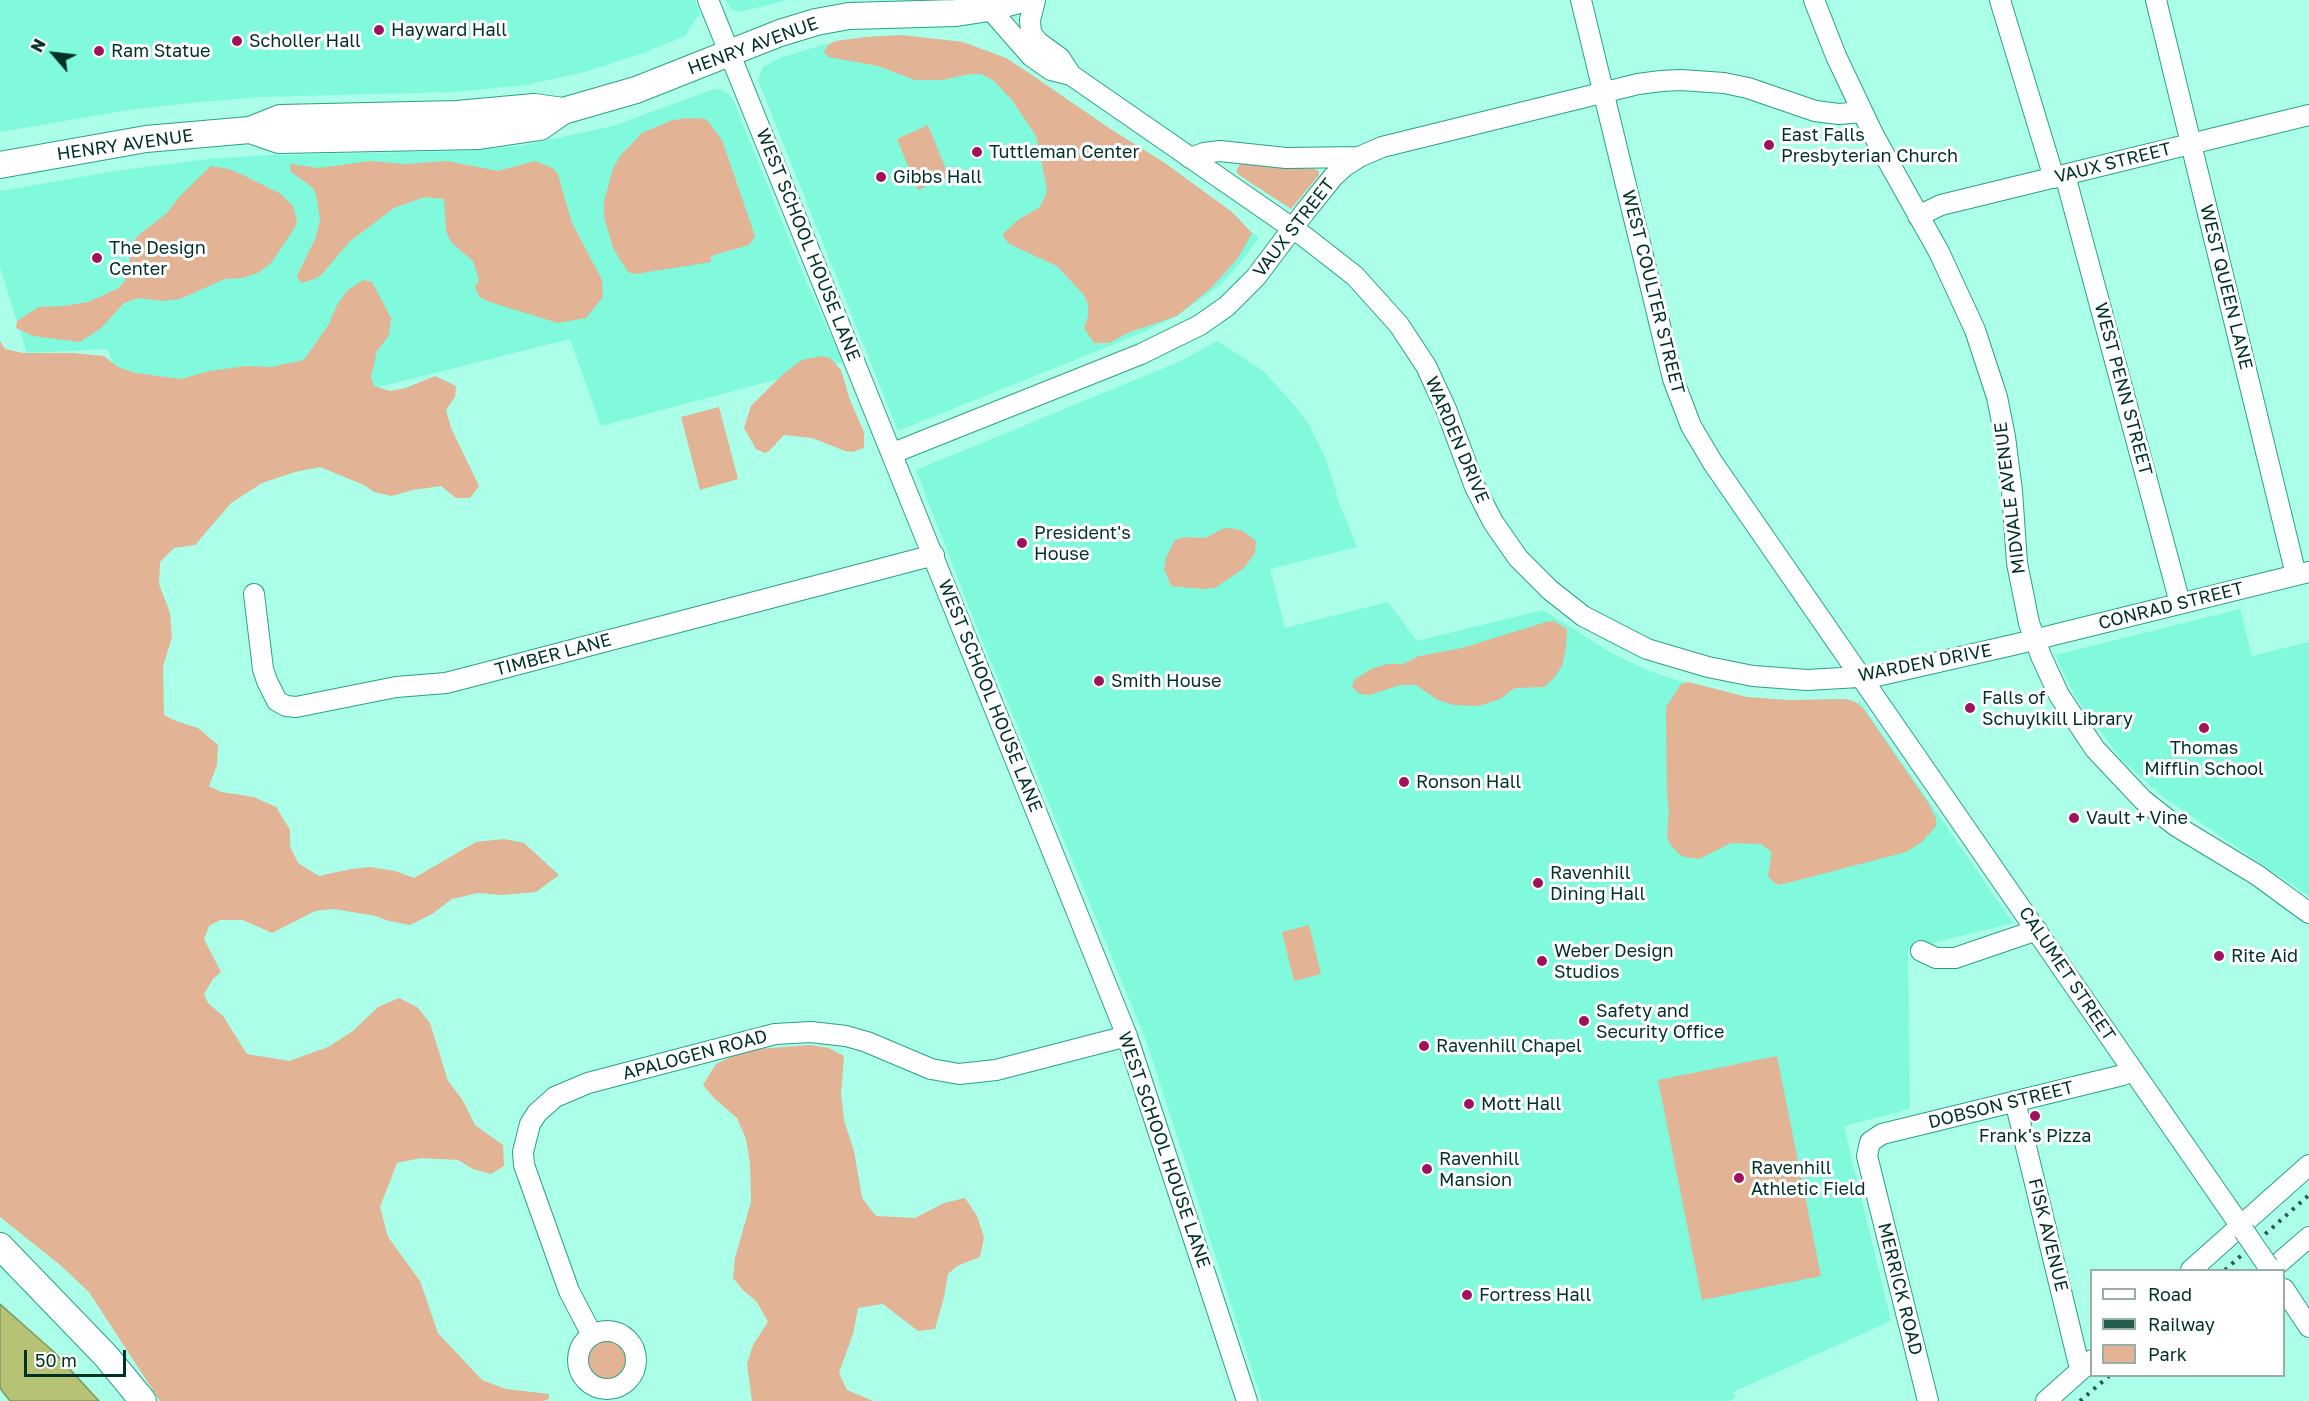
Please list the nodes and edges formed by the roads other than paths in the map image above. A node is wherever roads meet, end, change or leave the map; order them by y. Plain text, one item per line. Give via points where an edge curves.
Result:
1 (708, 0) edge
2 (1019, 0) edge
3 (1035, 0) edge
4 (1581, 0) edge
5 (1814, 0) edge
6 (2000, 0) edge
7 (2156, 0) edge
8 (989, 8) junction
9 (730, 52) junction
10 (1071, 75) junction
11 (1604, 94) junction
12 (1862, 112) junction
13 (2307, 122) edge
14 (2191, 144) junction
15 (1359, 157) junction
16 (1190, 158) junction
17 (0, 165) edge
18 (2060, 176) junction
19 (1918, 216) junction
20 (1293, 228) junction
21 (893, 453) junction
22 (933, 555) junction
23 (2302, 573) edge
24 (254, 594) dead end
25 (2180, 603) junction
26 (2034, 640) junction
27 (1863, 678) junction
28 (2309, 913) edge
29 (2037, 930) junction
30 (1921, 951) dead end
31 (1127, 1036) junction
32 (2133, 1070) junction
33 (2015, 1101) junction
34 (1870, 1142) joint
35 (2309, 1165) edge
36 (2242, 1228) junction
37 (2309, 1237) edge
38 (0, 1246) edge
39 (2192, 1269) edge
40 (2270, 1269) edge
41 (0, 1270) edge
42 (2285, 1292) edge
43 (2309, 1327) edge
44 (592, 1335) dead end
45 (2087, 1364) edge
46 (123, 1401) edge
47 (143, 1401) edge
48 (1247, 1401) edge
49 (1928, 1401) edge
50 (2046, 1401) edge

1 - 9 street, WEST SCHOOL HOUSE LANE
2 - 8 main road, HENRY AVENUE
3 - 10 street, WARDEN DRIVE via 1031,33 1060,58
4 - 11 street, WEST COULTER STREET
5 - 12 street, MIDVALE AVENUE
6 - 18 street, WEST PENN STREET
7 - 14 street, WEST QUEEN LANE
8 - 9 main road, HENRY AVENUE via 834,18
8 - 10 street, WARDEN DRIVE via 1031,56 1051,70
9 - 17 main road, HENRY AVENUE via 636,90 563,111 540,127 479,136 279,140 250,130 146,139
9 - 21 street, WEST SCHOOL HOUSE LANE
10 - 16 street, WARDEN DRIVE
11 - 12 street, VAUX STREET via 1638,84 1703,81 1748,88 1815,111
11 - 15 street, VAUX STREET via 1382,147
11 - 27 street, WEST COULTER STREET via 1673,379 1691,426
12 - 19 street, MIDVALE AVENUE
13 - 14 street, VAUX STREET
14 - 18 street, VAUX STREET
14 - 23 street, WEST QUEEN LANE
15 - 16 street via 1286,158 1220,151
15 - 20 street, VAUX STREET via 1333,177
16 - 20 street, WARDEN DRIVE
18 - 19 street, VAUX STREET via 1941,205
18 - 25 street, WEST PENN STREET
19 - 26 street, MIDVALE AVENUE via 1966,309 1997,397 2010,470 2020,583
20 - 21 street, VAUX STREET via 1256,278 1200,326 1130,359
20 - 27 street, WARDEN DRIVE via 1355,276 1399,325 1436,385 1475,487 1493,522 1518,558 1566,603 1623,638 1700,665 1753,676 1807,680
21 - 22 street, WEST SCHOOL HOUSE LANE
22 - 24 street, TIMBER LANE via 467,678 296,707 277,701 267,681
22 - 31 street, WEST SCHOOL HOUSE LANE
23 - 25 street, CONRAD STREET
25 - 26 street, CONRAD STREET
26 - 27 street, WARDEN DRIVE
26 - 28 street, MIDVALE AVENUE via 2075,721 2127,786 2176,826 2257,875
27 - 29 street, CALUMET STREET
29 - 30 street via 1955,958 1936,958
29 - 32 street, CALUMET STREET
31 - 44 street, APALOGEN ROAD via 996,1070 959,1074 931,1069 846,1036 811,1032 775,1034 588,1083 555,1097 537,1113 531,1125 523,1152 524,1165 569,1291
31 - 48 street, WEST SCHOOL HOUSE LANE
32 - 33 street, DOBSON STREET
32 - 36 street, CALUMET STREET
33 - 34 street, DOBSON STREET via 1882,1134
33 - 45 street, FISK AVENUE via 2078,1361
34 - 49 street, MERRICK ROAD via 1867,1156
35 - 36 street
36 - 39 street
36 - 40 street, CALUMET STREET, bridge
37 - 40 street
38 - 47 main road via 106,1356
41 - 46 main road
42 - 43 street
45 - 50 street

